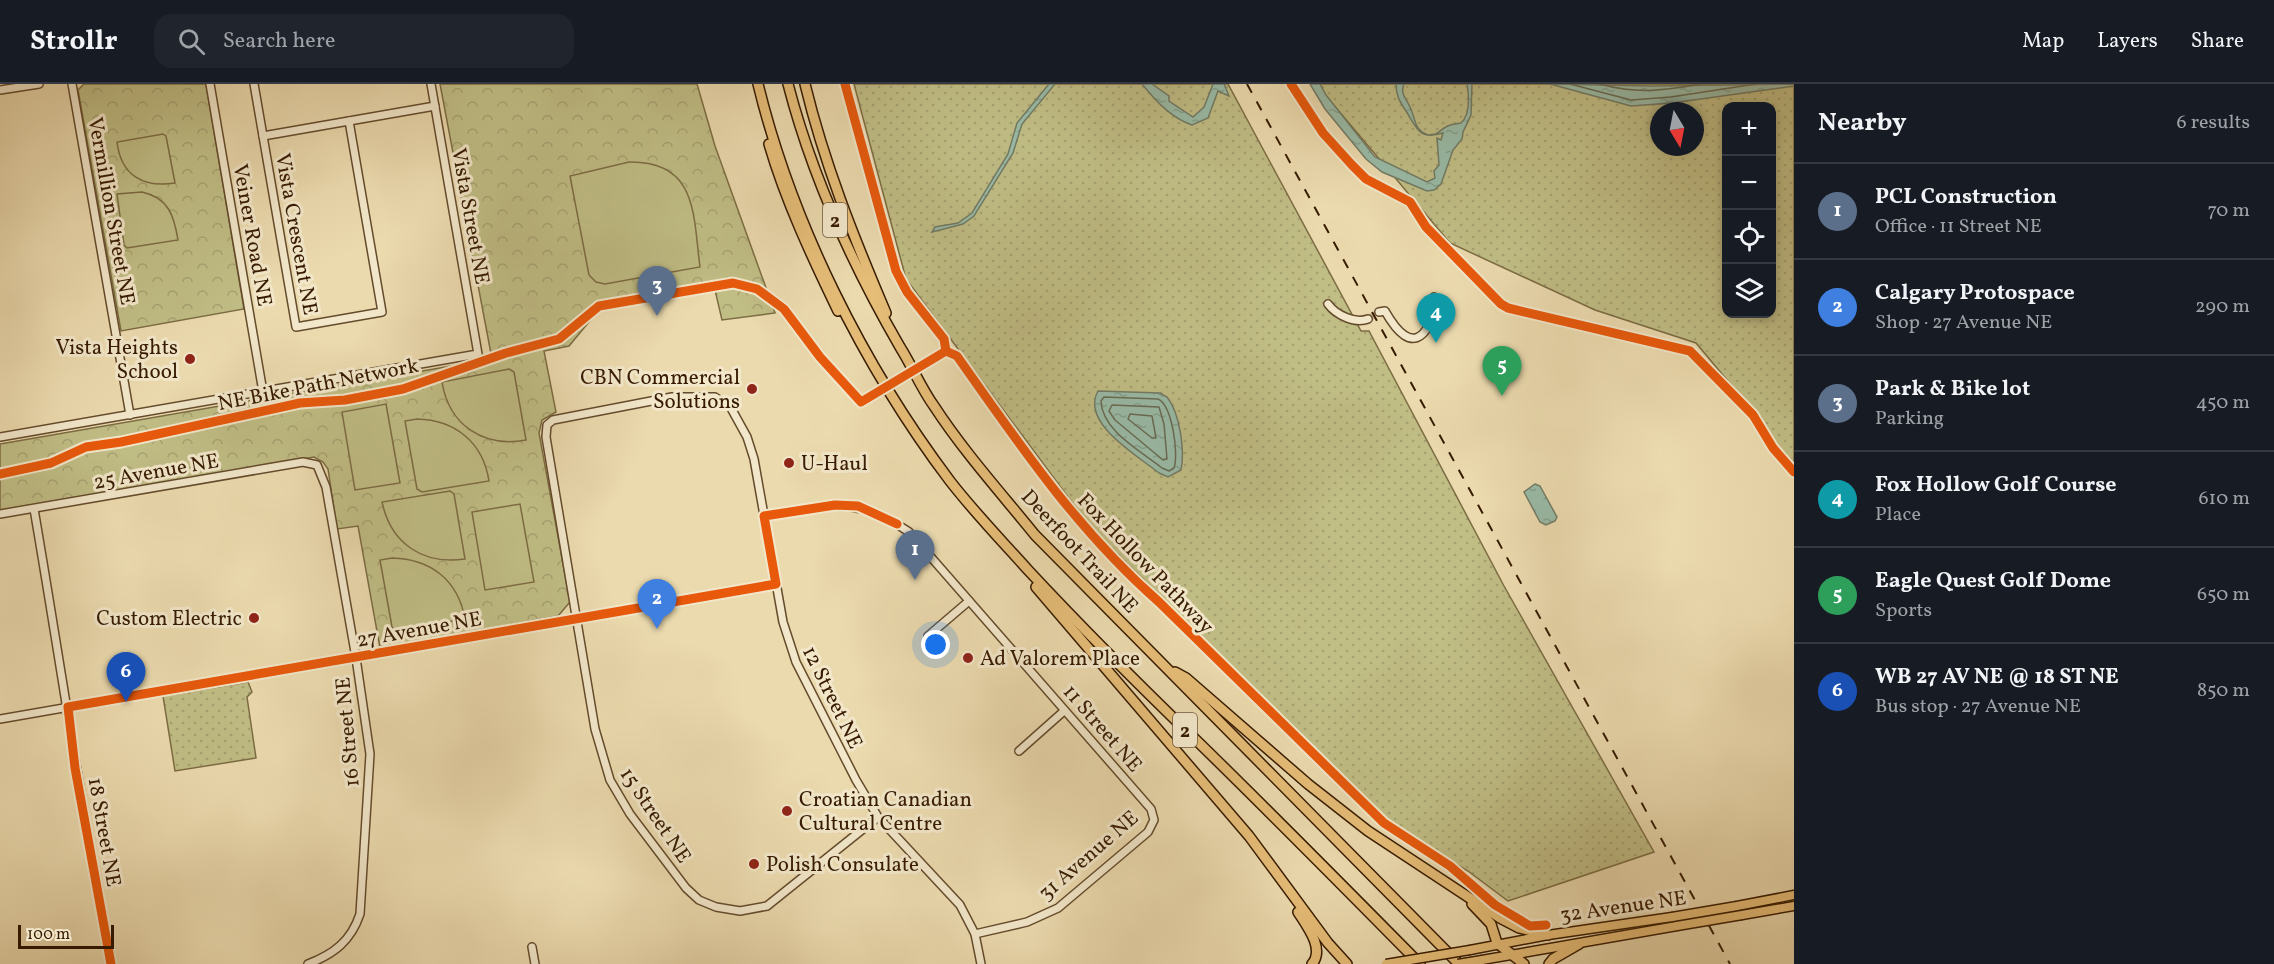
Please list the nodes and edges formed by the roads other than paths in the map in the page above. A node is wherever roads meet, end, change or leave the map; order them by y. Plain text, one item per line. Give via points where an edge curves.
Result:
1 (39, 84) edge
2 (72, 84) edge
3 (210, 84) edge
4 (254, 84) edge
5 (431, 84) edge
6 (752, 84) edge
7 (758, 84) edge
8 (788, 84) edge
9 (805, 84) edge
10 (0, 90) edge
11 (435, 106) junction
12 (349, 121) junction
13 (263, 136) junction
14 (1434, 297) dead end
15 (1328, 304) dead end
16 (1379, 312) dead end
17 (1368, 319) tunnel mouth
18 (864, 346) junction
19 (901, 348) junction
20 (263, 392) junction
21 (130, 415) junction
22 (547, 425) joint
23 (0, 437) edge
24 (317, 465) joint
25 (34, 509) junction
26 (0, 514) edge
27 (764, 516) junction
28 (980, 517) junction
29 (776, 584) junction
30 (969, 602) junction
31 (577, 620) junction
32 (928, 636) dead end
33 (356, 658) junction
34 (1166, 667) junction
35 (68, 706) junction
36 (1064, 711) junction
37 (0, 719) edge
38 (1019, 751) dead end
39 (878, 817) junction
40 (1154, 820) joint
41 (1267, 861) junction
42 (1459, 891) junction
43 (1794, 895) edge
44 (1794, 906) edge
45 (975, 934) junction
46 (1548, 935) junction
47 (1497, 944) junction
48 (1579, 944) junction
49 (532, 946) dead end
50 (1515, 956) junction
51 (111, 964) edge
52 (308, 964) edge
53 (535, 964) edge
54 (981, 964) edge
55 (1312, 964) edge
56 (1347, 964) edge
57 (1386, 964) edge
58 (1420, 964) edge
59 (1458, 964) edge
60 (1524, 964) edge
61 (1550, 964) edge

1 - 10 street
2 - 21 street, Vermillion Street NE
3 - 20 street, Veiner Road NE
4 - 13 street, Vista Crescent NE
5 - 11 street, Vista Street NE
6 - 18 highway via 779,177 811,255 843,321
7 - 18 highway, 2 via 797,203
8 - 19 highway, Deerfoot Trail NE / 2 via 836,222 870,296
9 - 19 highway via 829,170
11 - 12 street
11 - 20 street, Vista Street NE via 478,354
12 - 13 street
12 - 13 street, Vista Crescent NE via 381,312 296,327
14 - 16 street via 1429,325 1417,337 1409,338 1397,331 1385,311
15 - 17 street via 1334,312 1362,321
18 - 28 highway, 2 via 902,413
19 - 34 highway, Deerfoot Trail NE / 2 via 933,406 1035,535
20 - 21 street
21 - 23 street
22 - 27 street, 12 Street NE via 559,418 672,397 715,398 731,408 747,437
22 - 31 street, 15 Street NE
24 - 25 street, 25 Avenue NE via 303,462
24 - 33 street, 16 Street NE via 324,479
25 - 26 street, 25 Avenue NE
25 - 35 street, 18 Street NE
27 - 29 street, 12 Street NE
27 - 30 street, 11 Street NE via 835,505 876,513 909,532
28 - 41 highway
28 - 58 highway, 2 via 1082,628
29 - 31 street, 27 Avenue NE
29 - 39 street, 12 Street NE via 787,640 796,662
30 - 32 street
30 - 36 street, 11 Street NE
31 - 33 street, 27 Avenue NE
31 - 39 street, 15 Street NE via 595,729 610,780 668,866 699,900 740,911 767,906
33 - 35 street, 27 Avenue NE
33 - 52 street, 16 Street NE via 367,724 370,784 363,899 355,928 342,946
34 - 42 highway via 1186,678 1368,831
34 - 59 highway, Deerfoot Trail NE / 2
35 - 37 street, 27 Avenue NE
35 - 51 street, 18 Street NE via 75,768
36 - 38 street
36 - 40 street, 11 Street NE via 1151,809
39 - 45 street, 12 Street NE via 960,905
40 - 45 street, 31 Avenue NE via 1148,832 1058,908 1027,922
41 - 55 highway via 1317,948
41 - 56 highway
42 - 46 highway via 1520,928
42 - 47 highway via 1491,924
43 - 46 main road, 32 Avenue NE, bridge
44 - 48 main road, 32 Avenue NE, bridge
45 - 54 street, 12 Street NE
46 - 47 main road, 32 Avenue NE
47 - 50 highway
47 - 57 main road, 32 Avenue NE, bridge
48 - 50 main road, 32 Avenue NE
48 - 61 highway
49 - 53 street
50 - 59 main road, 32 Avenue NE, bridge
50 - 60 highway

